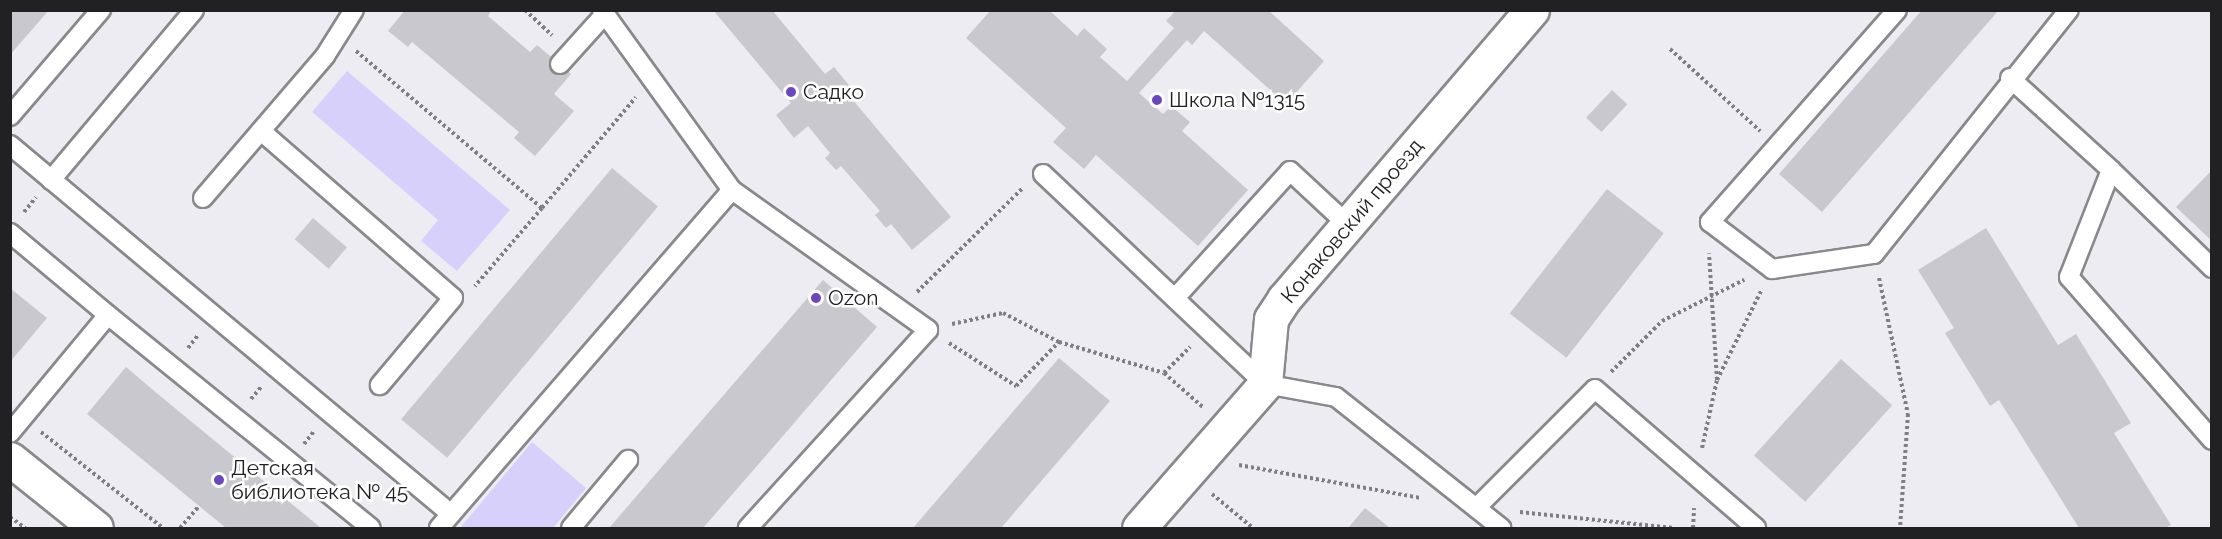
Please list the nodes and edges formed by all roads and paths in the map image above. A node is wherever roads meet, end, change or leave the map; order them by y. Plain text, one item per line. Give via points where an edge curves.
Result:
1 (101, 10) edge
2 (194, 10) edge
3 (354, 10) edge
4 (525, 10) edge
5 (1532, 10) edge
6 (1897, 10) edge
7 (2069, 10) edge
8 (603, 12) edge
9 (337, 34) junction
10 (557, 39) dead end
11 (1670, 49) dead end
12 (560, 64) dead end
13 (2010, 78) junction
14 (631, 104) dead end
15 (10, 116) edge
16 (261, 131) junction
17 (10, 145) edge
18 (1776, 147) junction
19 (2111, 170) junction
20 (1044, 174) joint
21 (51, 180) junction
22 (732, 190) junction
23 (203, 198) dead end
24 (542, 208) junction
25 (1710, 222) junction
26 (1347, 224) junction
27 (14, 227) edge
28 (1874, 254) junction
29 (2211, 268) edge
30 (1772, 269) junction
31 (1708, 294) junction
32 (453, 298) junction
33 (1175, 298) junction
34 (899, 309) junction
35 (108, 315) junction
36 (213, 317) junction
37 (928, 330) junction
38 (1198, 339) dead end
39 (1059, 342) junction
40 (172, 367) junction
41 (276, 368) junction
42 (1164, 373) junction
43 (1717, 380) junction
44 (1264, 384) junction
45 (380, 385) dead end
46 (1595, 388) junction
47 (329, 412) junction
48 (24, 418) junction
49 (236, 419) junction
50 (1225, 428) junction
51 (10, 433) edge
52 (2211, 440) edge
53 (10, 459) edge
54 (628, 460) dead end
55 (290, 463) junction
56 (1230, 463) dead end
57 (1696, 476) junction
58 (1207, 489) dead end
59 (199, 506) dead end
60 (1476, 508) junction
61 (452, 514) junction
62 (10, 517) edge
63 (25, 528) edge
64 (96, 528) edge
65 (163, 528) edge
66 (180, 528) edge
67 (371, 528) edge
68 (439, 528) edge
69 (571, 528) edge
70 (748, 528) edge
71 (1139, 528) edge
72 (1252, 528) edge
73 (1501, 528) edge
74 (1674, 528) edge
75 (1693, 528) edge
76 (1756, 528) edge
77 (1900, 528) edge

1 - 15 lane
2 - 21 lane
3 - 9 lane
4 - 10 path
5 - 26 street, Конаковский проезд
6 - 18 lane
7 - 13 lane
8 - 12 lane
8 - 22 lane
9 - 16 lane
9 - 24 path
11 - 18 path
13 - 19 lane
13 - 28 lane
14 - 24 path
16 - 23 lane
16 - 32 lane
17 - 21 lane
18 - 25 lane
19 - 29 lane
19 - 52 lane via 2069,277
20 - 33 lane
20 - 34 path via 1017,193
21 - 27 path
21 - 36 lane
22 - 34 lane
22 - 61 lane
24 - 32 path via 471,291
25 - 30 lane
25 - 31 path
26 - 33 lane via 1290,171
26 - 44 street, Конаковский проезд via 1271,319
27 - 35 lane
28 - 30 lane
28 - 77 path via 1908,414
30 - 31 path
30 - 43 path
31 - 43 path
31 - 46 path via 1662,321
32 - 45 lane
33 - 44 lane
34 - 37 lane
35 - 40 lane
35 - 48 lane
36 - 40 path
36 - 41 lane
37 - 39 path via 1003,313
37 - 39 path via 1016,386
37 - 70 lane
38 - 42 path
39 - 42 path
40 - 49 lane
41 - 47 lane
41 - 49 path
42 - 50 path
43 - 57 path
44 - 50 street
44 - 60 lane via 1336,397
46 - 57 lane
46 - 60 lane
47 - 55 path
47 - 61 lane
48 - 51 lane
48 - 65 path
49 - 55 lane
50 - 71 street
53 - 64 street
54 - 69 lane
55 - 67 lane
56 - 60 path
57 - 75 path
57 - 76 lane
58 - 72 path
59 - 66 path
60 - 73 lane
60 - 74 path
61 - 68 lane
62 - 63 path

